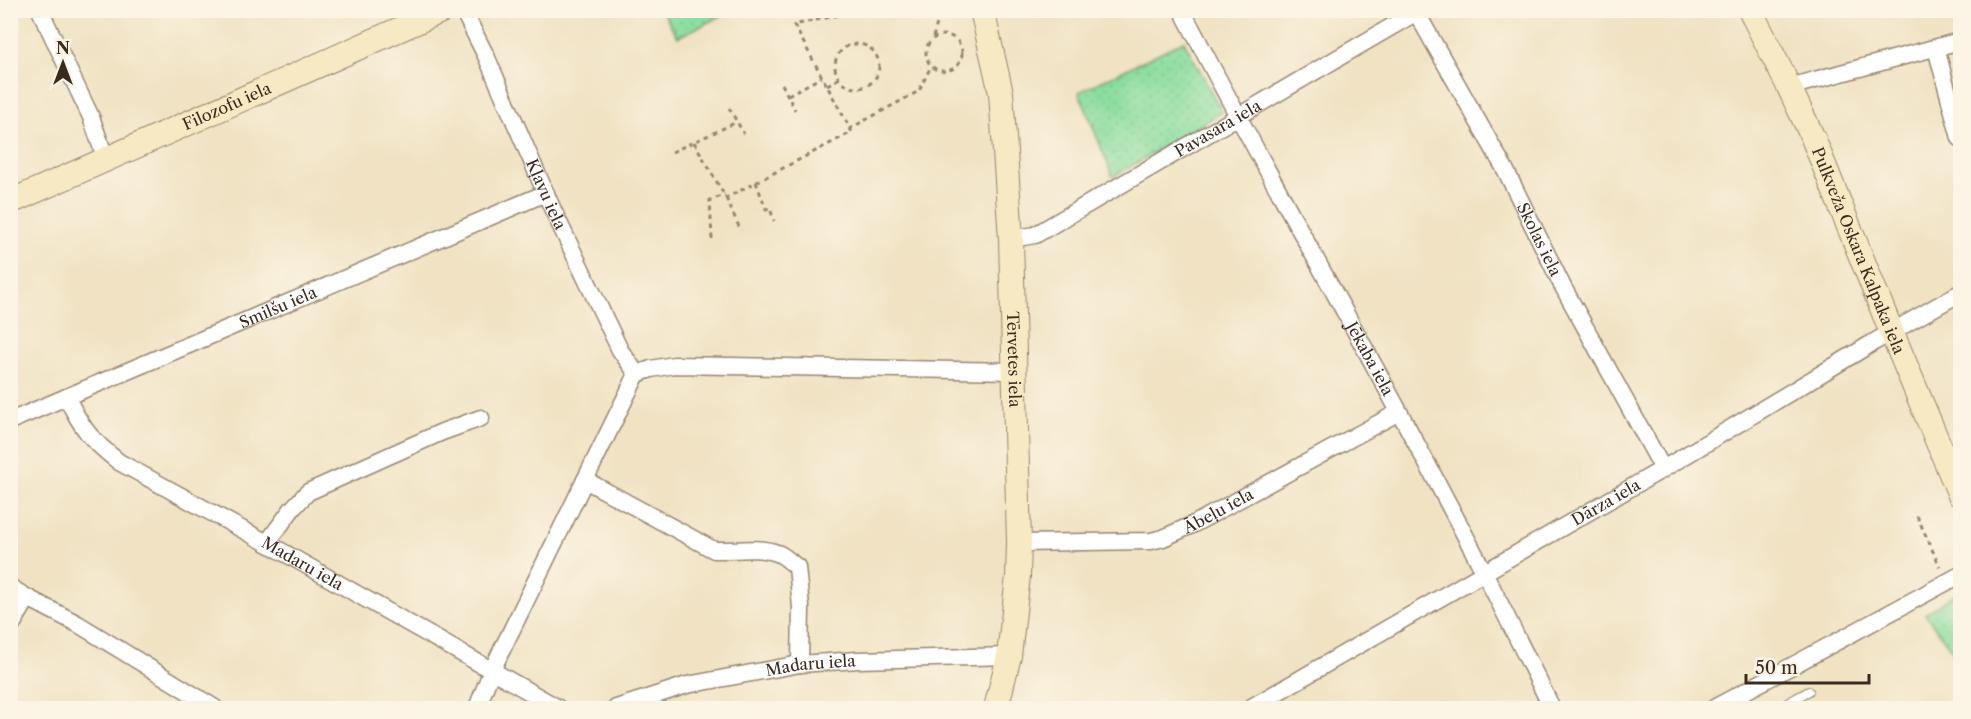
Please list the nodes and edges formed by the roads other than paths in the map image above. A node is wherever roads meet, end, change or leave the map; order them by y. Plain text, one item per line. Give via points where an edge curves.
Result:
1 (40, 10) edge
2 (443, 10) edge
3 (464, 10) edge
4 (982, 10) edge
5 (1182, 10) edge
6 (1750, 10) edge
7 (1417, 11) edge
8 (1960, 41) edge
9 (1936, 48) junction
10 (1789, 87) junction
11 (1237, 117) junction
12 (1960, 138) edge
13 (106, 160) junction
14 (546, 193) junction
15 (10, 202) edge
16 (1011, 238) junction
17 (1960, 293) edge
18 (1892, 333) junction
19 (1015, 371) junction
20 (637, 374) junction
21 (67, 397) junction
22 (1399, 412) junction
23 (481, 418) dead end
24 (10, 421) edge
25 (1664, 469) junction
26 (585, 480) junction
27 (1960, 495) edge
28 (267, 543) junction
29 (1019, 543) junction
30 (1485, 573) junction
31 (1960, 574) edge
32 (10, 587) edge
33 (28, 598) junction
34 (10, 628) edge
35 (1009, 656) junction
36 (800, 664) junction
37 (492, 670) junction
38 (1809, 691) dead end
39 (215, 708) edge
40 (477, 708) edge
41 (558, 708) edge
42 (616, 708) edge
43 (996, 708) edge
44 (1250, 708) edge
45 (1552, 708) edge
46 (1714, 708) edge
47 (1778, 708) edge

1 - 13 street via 91,117
2 - 13 street, Filozofu iela
3 - 14 street, Kļavu iela
4 - 16 street, Tērvetes iela via 1001,93
5 - 11 street, Jēkaba iela
6 - 10 street, Pulkveža Oskara Kalpaka iela
7 - 11 street, Pavasara iela
7 - 25 street, Skolas iela
8 - 9 street
9 - 10 street
9 - 12 street
10 - 18 street, Pulkveža Oskara Kalpaka iela
11 - 16 street, Pavasara iela via 1035,235
11 - 22 street, Jēkaba iela
13 - 15 street, Filozofu iela
14 - 20 street, Kļavu iela via 620,350
14 - 21 street, Smilšu iela
16 - 19 street, Tērvetes iela
17 - 18 street, Dārza iela
18 - 25 street, Dārza iela
18 - 27 street, Pulkveža Oskara Kalpaka iela
19 - 20 street via 674,366
19 - 29 street, Tērvetes iela
20 - 26 street
21 - 24 street, Smilšu iela
21 - 28 street, Madaru iela via 78,422 119,462
22 - 29 street, Ābeļu iela via 1163,538
22 - 30 street, Jēkaba iela
23 - 28 street via 308,492
25 - 30 street, Dārza iela
26 - 36 street via 714,550 759,549 779,553 797,567
26 - 37 street
28 - 37 street, Madaru iela
29 - 35 street, Tērvetes iela
30 - 44 street, Dārza iela
30 - 45 street, Jēkaba iela
31 - 46 street
32 - 33 street
33 - 34 street
33 - 39 street
35 - 36 street, Madaru iela
35 - 43 street, Tērvetes iela
36 - 42 street, Madaru iela via 687,684
37 - 40 street
37 - 41 street, Madaru iela
38 - 47 lane

